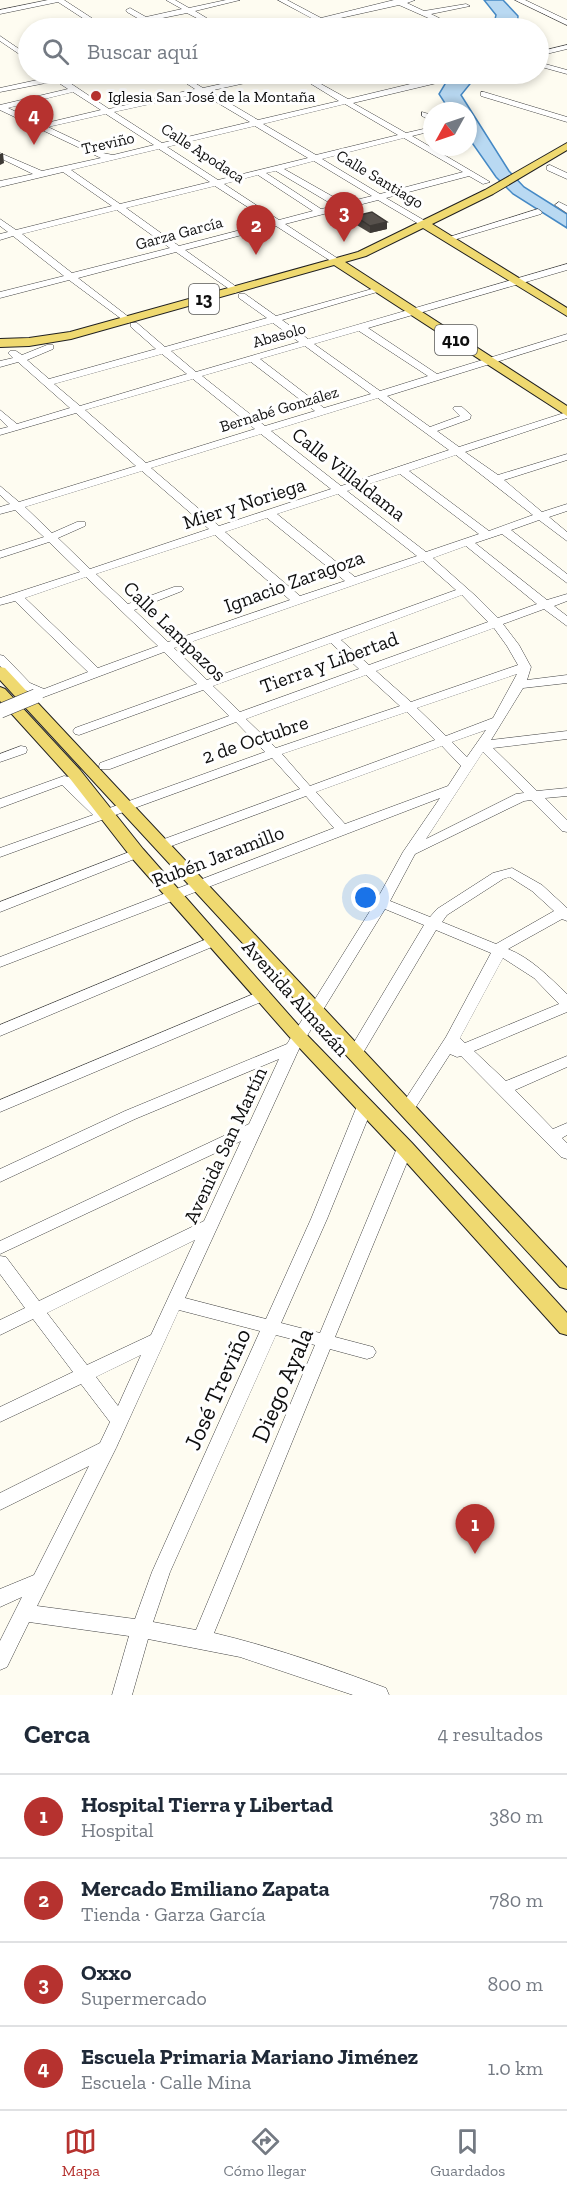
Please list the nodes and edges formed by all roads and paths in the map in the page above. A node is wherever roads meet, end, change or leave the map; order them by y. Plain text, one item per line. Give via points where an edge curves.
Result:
1 (58, 0) edge
2 (170, 0) edge
3 (236, 0) edge
4 (282, 0) edge
5 (411, 0) edge
6 (519, 0) edge
7 (398, 1) edge
8 (466, 6) dead end
9 (130, 10) dead end
10 (188, 10) junction
11 (0, 12) edge
12 (422, 13) junction
13 (87, 18) edge
14 (143, 18) edge
15 (154, 18) edge
16 (202, 18) edge
17 (315, 18) edge
18 (332, 18) edge
19 (433, 18) edge
20 (567, 25) edge
21 (556, 30) dead end
22 (0, 38) edge
23 (18, 46) edge
24 (13, 47) junction
25 (567, 47) edge
26 (0, 50) edge
27 (18, 51) edge
28 (549, 51) edge
29 (549, 67) edge
30 (567, 72) edge
31 (554, 75) dead end
32 (24, 84) edge
33 (68, 84) edge
34 (192, 84) edge
35 (230, 84) edge
36 (316, 84) edge
37 (422, 84) edge
38 (76, 89) junction
39 (0, 90) edge
40 (203, 90) junction
41 (484, 94) dead end
42 (347, 102) junction
43 (0, 107) edge
44 (110, 111) junction
45 (567, 120) edge
46 (256, 123) junction
47 (42, 126) junction
48 (423, 132) edge
49 (407, 136) junction
50 (161, 146) junction
51 (567, 146) edge
52 (0, 155) edge
53 (113, 157) junction
54 (567, 157) edge
55 (315, 159) junction
56 (277, 168) junction
57 (550, 168) junction
58 (65, 169) junction
59 (259, 172) junction
60 (471, 173) junction
61 (41, 174) junction
62 (567, 176) edge
63 (219, 182) junction
64 (486, 182) dead end
65 (0, 184) edge
66 (377, 196) junction
67 (342, 206) junction
68 (118, 208) junction
69 (320, 212) junction
70 (538, 212) dead end
71 (0, 222) edge
72 (279, 222) junction
73 (428, 227) junction
74 (14, 233) junction
75 (0, 237) edge
76 (447, 238) junction
77 (178, 249) junction
78 (341, 265) junction
79 (567, 267) edge
80 (70, 276) junction
81 (515, 282) junction
82 (379, 290) junction
83 (238, 293) junction
84 (0, 295) edge
85 (413, 312) junction
86 (567, 314) edge
87 (275, 319) junction
88 (130, 322) junction
89 (360, 327) junction
90 (567, 337) edge
91 (0, 338) edge
92 (308, 342) junction
93 (0, 343) edge
94 (164, 351) junction
95 (16, 352) junction
96 (0, 354) edge
97 (252, 358) junction
98 (489, 361) junction
99 (0, 364) edge
100 (193, 374) junction
101 (436, 377) junction
102 (48, 382) junction
103 (379, 394) junction
104 (79, 409) junction
105 (458, 409) dead end
106 (321, 411) junction
107 (0, 413) edge
108 (567, 413) edge
109 (15, 428) junction
110 (262, 429) junction
111 (428, 431) junction
112 (0, 432) edge
113 (457, 451) junction
114 (567, 457) edge
115 (142, 466) junction
116 (400, 469) junction
117 (496, 478) junction
118 (0, 489) edge
119 (340, 490) junction
120 (18, 506) junction
121 (567, 507) edge
122 (0, 511) edge
123 (268, 513) junction
124 (540, 516) junction
125 (81, 525) dead end
126 (503, 529) junction
127 (216, 531) junction
128 (486, 534) junction
129 (50, 537) junction
130 (567, 538) edge
131 (466, 541) junction
132 (0, 555) edge
133 (423, 555) junction
134 (87, 573) junction
135 (567, 580) edge
136 (353, 581) junction
137 (178, 589) dead end
138 (463, 591) junction
139 (18, 597) junction
140 (567, 597) edge
141 (298, 601) junction
142 (0, 602) edge
143 (546, 605) junction
144 (126, 609) junction
145 (495, 622) junction
146 (567, 622) edge
147 (334, 640) junction
148 (166, 647) junction
149 (0, 659) edge
150 (525, 667) junction
151 (368, 669) junction
152 (0, 671) edge
153 (96, 673) junction
154 (567, 679) edge
155 (519, 685) junction
156 (204, 686) junction
157 (0, 692) edge
158 (40, 694) junction
159 (408, 706) junction
160 (0, 711) edge
161 (234, 717) junction
162 (498, 721) junction
163 (79, 731) dead end
164 (567, 735) edge
165 (443, 741) junction
166 (483, 745) junction
167 (21, 750) dead end
168 (274, 753) junction
169 (0, 758) edge
170 (468, 765) junction
171 (105, 766) dead end
172 (452, 789) junction
173 (310, 791) junction
174 (567, 792) edge
175 (531, 795) junction
176 (0, 804) edge
177 (126, 806) junction
178 (103, 814) junction
179 (567, 828) edge
180 (343, 830) junction
181 (161, 845) junction
182 (410, 852) junction
183 (0, 853) edge
184 (137, 853) junction
185 (198, 884) junction
186 (172, 894) junction
187 (382, 903) junction
188 (0, 907) edge
189 (565, 914) edge
190 (432, 924) junction
191 (214, 941) junction
192 (497, 952) junction
193 (0, 962) edge
194 (263, 995) junction
195 (567, 1004) edge
196 (316, 1012) junction
197 (0, 1031) edge
198 (296, 1043) junction
199 (458, 1044) junction
200 (355, 1054) junction
201 (567, 1061) edge
202 (504, 1088) junction
203 (0, 1106) edge
204 (365, 1106) junction
205 (407, 1109) junction
206 (257, 1127) junction
207 (567, 1129) edge
208 (551, 1136) junction
209 (405, 1148) junction
210 (567, 1153) edge
211 (0, 1176) edge
212 (211, 1225) junction
213 (0, 1248) edge
214 (0, 1262) edge
215 (567, 1281) edge
216 (175, 1302) junction
217 (35, 1311) junction
218 (271, 1327) junction
219 (0, 1328) edge
220 (567, 1328) edge
221 (157, 1340) junction
222 (326, 1342) junction
223 (367, 1352) dead end
224 (82, 1374) junction
225 (0, 1415) edge
226 (119, 1421) junction
227 (107, 1448) junction
228 (0, 1502) edge
229 (40, 1581) junction
230 (0, 1598) edge
231 (23, 1613) junction
232 (141, 1629) junction
233 (202, 1639) junction
234 (0, 1661) edge
235 (122, 1695) edge
236 (377, 1695) edge

1 - 11 street
1 - 13 street
2 - 10 street
3 - 10 street
4 - 17 street
5 - 7 street
6 - 20 street
7 - 12 street
7 - 18 street
8 - 12 street
9 - 14 street
10 - 15 street
10 - 16 street
12 - 19 street
20 - 21 street
22 - 24 street
23 - 24 street
24 - 26 street
24 - 27 street
25 - 28 street
29 - 30 street
30 - 31 street
32 - 39 street
33 - 38 street, Calle Apodaca
34 - 40 street, Calle Santiago
35 - 40 street
36 - 42 street
37 - 42 street, Treviño
38 - 43 street
38 - 44 street, Calle Apodaca
40 - 44 street
40 - 46 street, Calle Santiago
41 - 45 street
42 - 46 street, Treviño
42 - 49 street
43 - 47 street
44 - 47 street
44 - 50 street, Calle Apodaca
46 - 50 street, Treviño
46 - 55 street, Calle Santiago
47 - 53 street
48 - 49 street
49 - 55 street
49 - 60 street
50 - 53 street, Treviño
50 - 63 street, Calle Apodaca
51 - 73 main road, 13
52 - 61 street
53 - 58 street, Treviño
54 - 57 main road, 13
55 - 56 street
55 - 66 street, Calle Santiago
56 - 59 street
56 - 67 street
57 - 62 street
57 - 73 main road, 13
58 - 61 street, Treviño
58 - 68 street
59 - 63 street
59 - 69 street
60 - 64 street
60 - 66 street, Garza García
61 - 65 street, Treviño
63 - 68 street
63 - 72 street, Calle Apodaca
66 - 67 street, Garza García
66 - 73 street, Calle Santiago
67 - 69 street, Garza García
68 - 74 street
68 - 77 street
69 - 72 street, Garza García
70 - 76 street
71 - 74 street, Calle Villaldama
72 - 77 street, Garza García
72 - 78 street, Calle Apodaca
73 - 76 main road, Calle Santiago
73 - 78 main road, 13
74 - 75 street
74 - 80 street, Calle Villaldama
76 - 81 main road, Calle Santiago
77 - 80 street, Garza García
77 - 83 street
78 - 82 main road, Calle Apodaca / 410
78 - 83 main road, 13
79 - 81 street, Abasolo
80 - 84 street, Garza García
80 - 88 street, Calle Villaldama
81 - 85 street, Abasolo
81 - 86 main road, Calle Santiago
82 - 85 main road, Calle Apodaca / 410
82 - 87 street
83 - 87 street
83 - 88 main road, 13
85 - 89 street, Abasolo
85 - 98 main road, Calle Apodaca / 410
87 - 92 street
87 - 94 street
88 - 94 street, Calle Villaldama
88 - 95 main road, 13
88 - 95 main road, 13 via 50,347
89 - 92 street, Abasolo
89 - 101 street
90 - 98 street, Bernabé González
91 - 95 street
92 - 97 street, Abasolo
92 - 103 street
93 - 95 main road, 13
94 - 100 street, Calle Villaldama
94 - 102 street
95 - 96 main road, 13
95 - 99 street
95 - 102 street
97 - 100 street, Abasolo
97 - 106 street
98 - 101 street, Bernabé González
98 - 108 main road, Calle Apodaca / 410
100 - 104 street, Abasolo
100 - 110 street, Calle Villaldama
101 - 103 street, Bernabé González
102 - 104 street
103 - 106 street, Bernabé González
103 - 111 street
104 - 109 street, Abasolo
104 - 115 street
105 - 111 street via 466,417
106 - 110 street, Bernabé González
107 - 109 street
108 - 113 street, Mier y Noriega
109 - 112 street, Abasolo
110 - 115 street, Bernabé González
110 - 119 street, Calle Villaldama
111 - 113 street
113 - 116 street, Mier y Noriega
113 - 117 street
114 - 117 street
115 - 120 street, Bernabé González
115 - 127 street
116 - 119 street, Mier y Noriega
116 - 128 street
117 - 124 street
118 - 120 street, Calle Lampazos
119 - 123 street, Mier y Noriega
119 - 133 street, Calle Villaldama
120 - 122 street, Bernabé González
120 - 129 street, Calle Lampazos
121 - 124 street, Ignacio Zaragoza
123 - 127 street, Mier y Noriega
123 - 136 street
124 - 126 street, Ignacio Zaragoza
124 - 130 street
125 - 129 street
126 - 128 street, Ignacio Zaragoza
126 - 135 street
127 - 134 street, Mier y Noriega
127 - 141 street
128 - 131 street, Ignacio Zaragoza
129 - 132 street
129 - 134 street, Calle Lampazos
131 - 133 street, Ignacio Zaragoza
131 - 143 street
133 - 136 street, Ignacio Zaragoza
133 - 138 street, Calle Villaldama
134 - 139 street, Mier y Noriega
134 - 144 street, Calle Lampazos
136 - 141 street, Ignacio Zaragoza
137 - 144 street
138 - 145 street, Calle Villaldama
138 - 147 street
139 - 142 street, Mier y Noriega
139 - 153 street
140 - 143 street, Tierra y Libertad
141 - 148 street, Ignacio Zaragoza
143 - 145 street, Tierra y Libertad
143 - 146 street
144 - 148 street, Calle Lampazos
145 - 150 street, Calle Villaldama
145 - 151 street, Tierra y Libertad
147 - 151 street
147 - 156 street
148 - 153 street, Ignacio Zaragoza
148 - 156 street, Calle Lampazos
149 - 158 street
150 - 155 street, Avenida San Martín
150 - 159 street, 2 de Octubre
151 - 159 street
151 - 161 street, Tierra y Libertad
152 - 177 main road, Avenida Almazán
153 - 158 street, Ignacio Zaragoza
154 - 155 street
155 - 162 street, Avenida San Martín
156 - 161 street, Calle Lampazos
156 - 163 street
157 - 178 main road, Avenida Almazán via 74,773
158 - 160 street, Ignacio Zaragoza, bridge
159 - 165 street
159 - 168 street, 2 de Octubre
161 - 168 street, Calle Lampazos
161 - 171 street, Tierra y Libertad
162 - 165 street
162 - 166 street, Avenida San Martín
164 - 166 street
165 - 170 street
165 - 173 street
166 - 170 street, Avenida San Martín
166 - 175 street
167 - 169 street
168 - 173 street, Calle Lampazos
168 - 177 street, 2 de Octubre
170 - 172 street, Avenida San Martín
172 - 180 street, Rubén Jaramillo
172 - 182 street, Avenida San Martín
173 - 180 street, Calle Lampazos
173 - 181 street
174 - 175 street
175 - 179 street
175 - 182 street
176 - 178 street via 64,780
177 - 178 street, 2 de Octubre
177 - 181 main road, Avenida Almazán
178 - 183 street, 2 de Octubre
178 - 184 main road, Avenida Almazán
180 - 185 street, Rubén Jaramillo
181 - 185 main road, Avenida Almazán
182 - 187 street, Avenida San Martín
184 - 186 main road, Avenida Almazán
184 - 188 street
185 - 186 street, Rubén Jaramillo
185 - 196 main road, Avenida Almazán
186 - 191 main road, Avenida Almazán
186 - 193 street, Rubén Jaramillo
187 - 190 street
187 - 196 street, Avenida San Martín
189 - 190 street via 512,873 498,876 453,904
189 - 192 street via 512,938
190 - 192 street
190 - 200 street
191 - 194 main road, Avenida Almazán
191 - 197 street
192 - 195 street via 539,975
192 - 199 street
194 - 198 main road, Avenida Almazán
194 - 203 street
195 - 199 street
196 - 198 street, Avenida San Martín
196 - 200 main road, Avenida Almazán
198 - 204 main road, Avenida Almazán
198 - 206 street, Avenida San Martín
198 - 211 street
199 - 202 street
199 - 205 street via 441,1057
200 - 205 main road, Avenida Almazán
201 - 202 street
202 - 208 street
204 - 209 main road, Avenida Almazán
204 - 218 street, José Treviño
205 - 215 main road, Avenida Almazán
206 - 212 street, Avenida San Martín
206 - 213 street
207 - 208 street
208 - 210 street
209 - 220 main road, Avenida Almazán
209 - 222 street, Diego Ayala
212 - 216 street, Avenida San Martín
212 - 217 street
214 - 217 street
216 - 218 street
216 - 221 street, Avenida San Martín
217 - 219 street
217 - 224 street
218 - 222 street
218 - 232 street, José Treviño via 161,1572
221 - 224 street
221 - 226 street, Avenida San Martín
222 - 223 street
222 - 233 street, Diego Ayala
224 - 225 street
224 - 226 street
226 - 227 street, Avenida San Martín
227 - 228 street
227 - 229 street, Avenida San Martín
229 - 230 street
229 - 231 street, Avenida San Martín
231 - 232 street
231 - 234 street, Avenida San Martín
232 - 233 street
232 - 235 street, José Treviño
233 - 236 street via 288,1663

